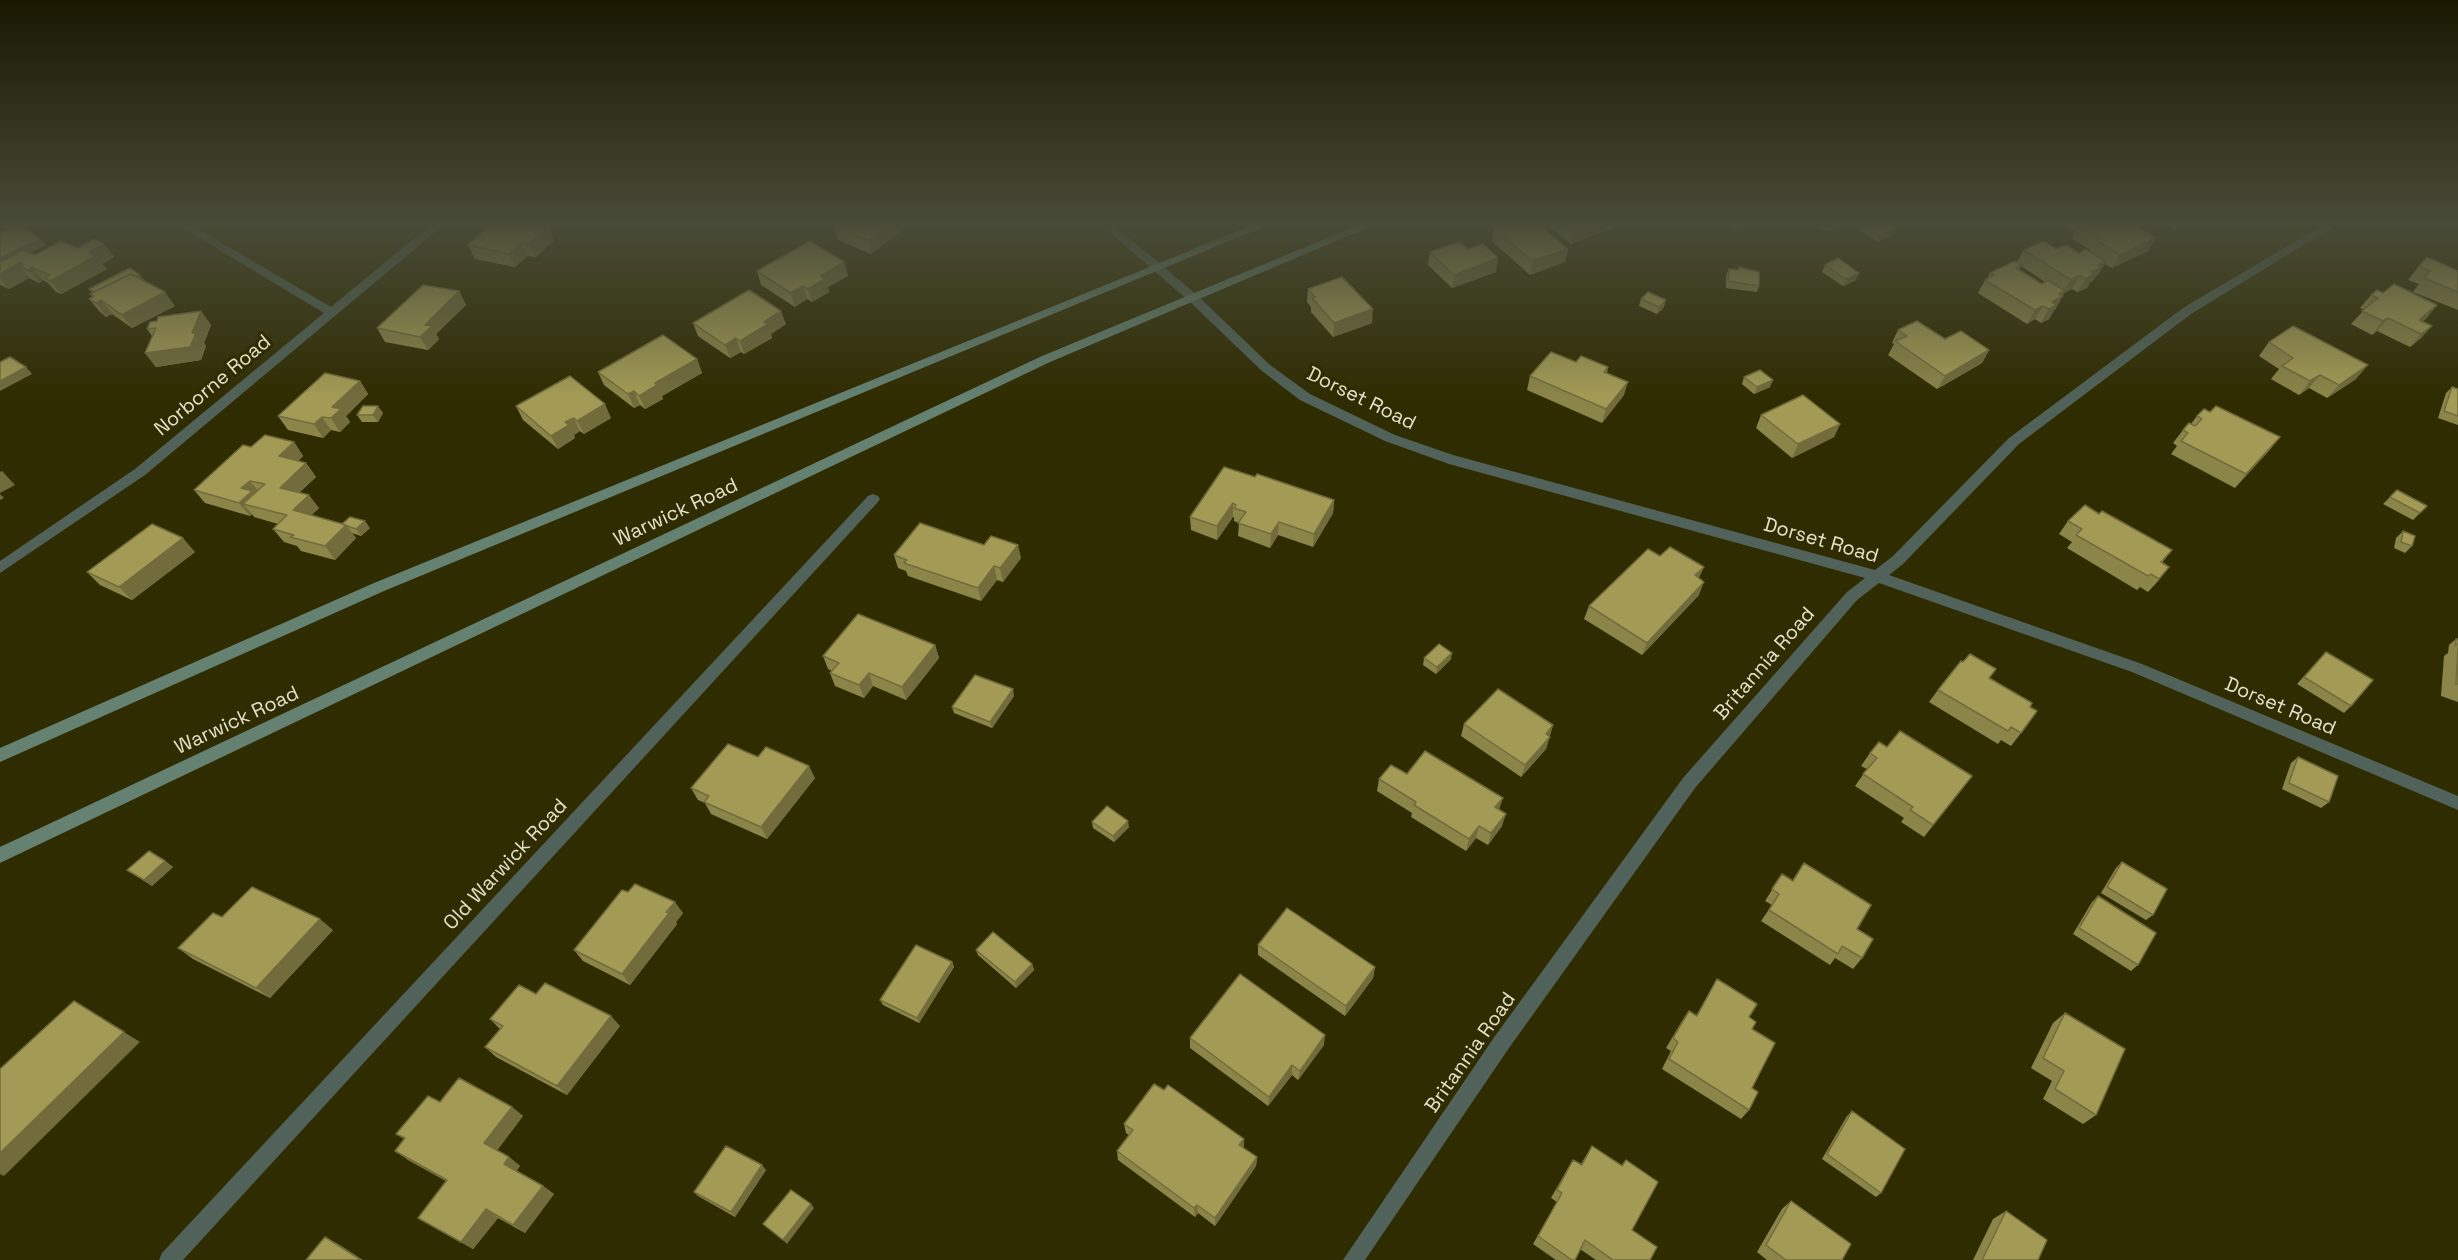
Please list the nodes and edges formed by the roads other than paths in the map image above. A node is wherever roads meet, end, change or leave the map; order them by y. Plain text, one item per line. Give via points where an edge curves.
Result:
1 (278, 281) edge
2 (371, 281) edge
3 (1122, 281) edge
4 (1172, 281) edge
5 (1234, 281) edge
6 (2238, 281) edge
7 (1193, 298) junction
8 (332, 313) junction
9 (873, 498) dead end
10 (0, 568) edge
11 (1876, 576) junction
12 (0, 755) edge
13 (2458, 803) edge
14 (0, 855) edge
15 (169, 1260) edge
16 (1353, 1260) edge

1 - 8 street
2 - 8 street, Norborne Road
3 - 12 main road via 379,587
4 - 7 street, Dorset Road
5 - 7 main road, Warwick Road
6 - 11 street, Britannia Road via 2187,311 2014,441 1898,560
7 - 11 street, Dorset Road via 1266,368 1305,397 1390,438 1449,459
7 - 14 main road, Warwick Road via 1046,359
8 - 10 street, Norborne Road via 140,472
9 - 15 street, Old Warwick Road
11 - 13 street, Dorset Road via 2137,668
11 - 16 street, Britannia Road via 1852,596 1689,783 1502,1042

